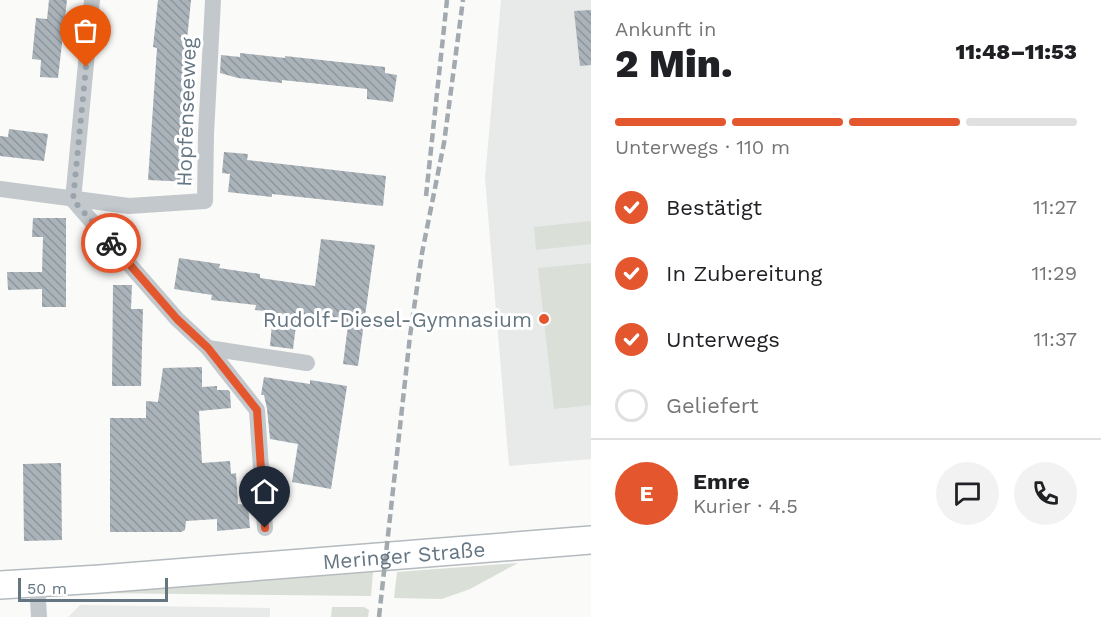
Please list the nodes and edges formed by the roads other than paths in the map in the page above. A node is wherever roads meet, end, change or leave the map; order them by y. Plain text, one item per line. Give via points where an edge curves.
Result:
1 (92, 0) edge
2 (213, 0) edge
3 (0, 189) edge
4 (73, 200) junction
5 (208, 348) junction
6 (307, 363) dead end
7 (265, 528) dead end
8 (591, 540) edge
9 (37, 582) junction
10 (0, 585) edge
11 (39, 617) edge

1 - 4 street
2 - 4 street, Hopfenseeweg via 205,201 129,206
3 - 4 street
4 - 5 street via 177,319
5 - 6 street
5 - 7 street via 257,410
8 - 9 main road, Meringer Straße
9 - 10 main road, Meringer Straße
9 - 11 street

